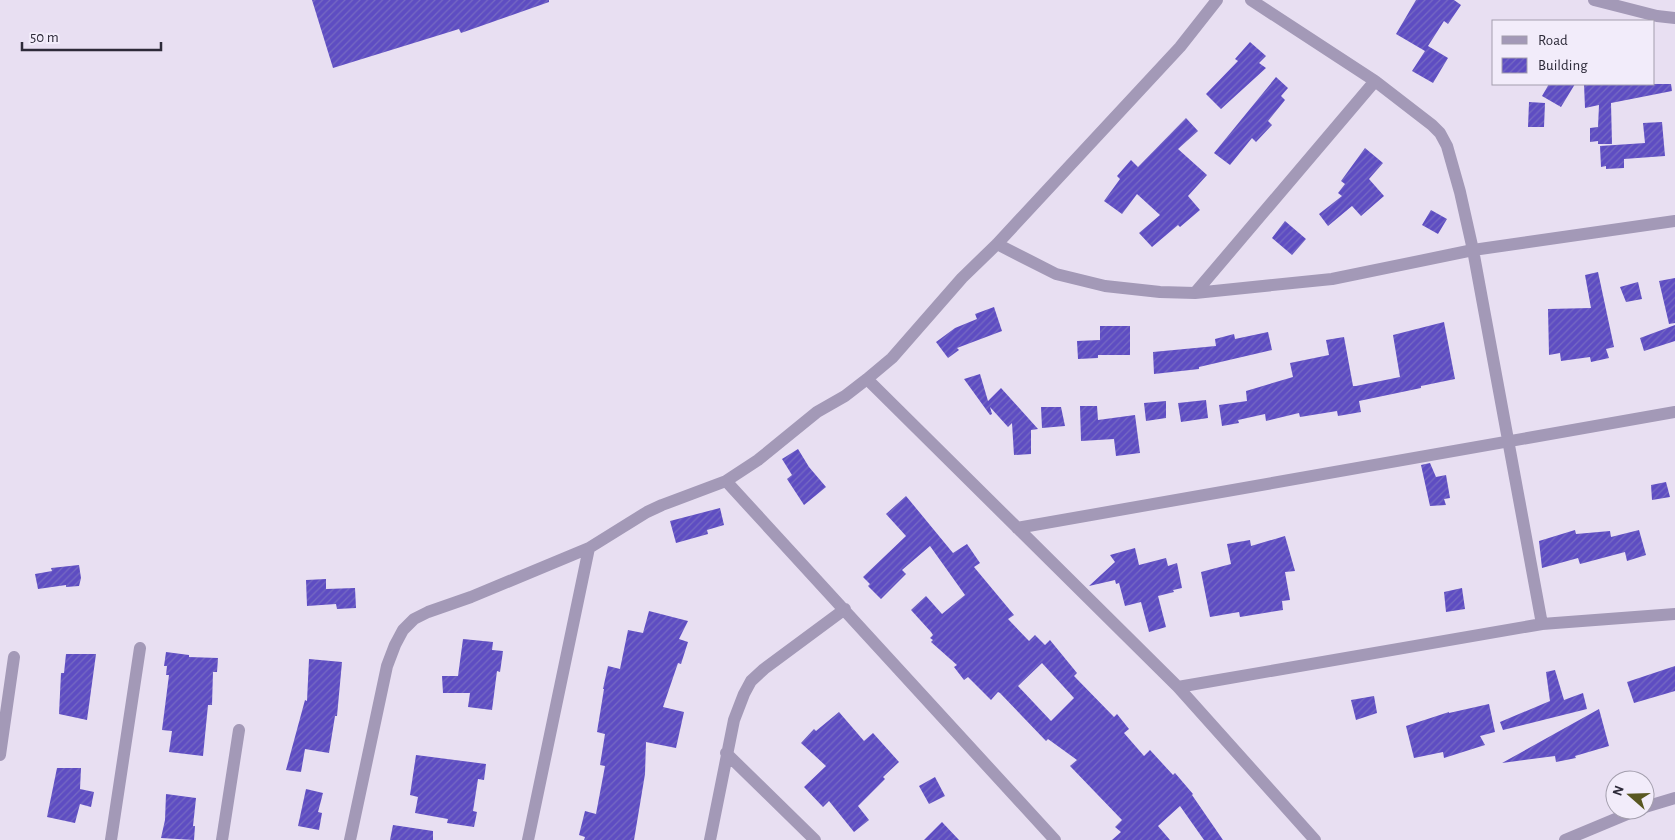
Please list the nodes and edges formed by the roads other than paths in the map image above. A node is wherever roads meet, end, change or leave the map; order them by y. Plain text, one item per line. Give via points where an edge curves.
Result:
1 (1217, 0) edge
2 (1251, 0) edge
3 (1594, 0) edge
4 (1675, 18) edge
5 (1375, 81) junction
6 (1675, 221) edge
7 (997, 244) junction
8 (1473, 250) junction
9 (1195, 293) junction
10 (867, 379) junction
11 (1675, 412) edge
12 (1508, 441) junction
13 (726, 481) junction
14 (1017, 528) junction
15 (589, 548) junction
16 (845, 609) junction
17 (1675, 614) edge
18 (1542, 624) junction
19 (140, 648) dead end
20 (14, 657) dead end
21 (1178, 687) junction
22 (239, 730) dead end
23 (726, 753) junction
24 (0, 755) edge
25 (1675, 798) edge
26 (1655, 804) edge
27 (1613, 820) edge
28 (111, 840) edge
29 (222, 840) edge
30 (350, 840) edge
31 (528, 840) edge
32 (710, 840) edge
33 (815, 840) edge
34 (1054, 840) edge
35 (1314, 840) edge
36 (1565, 840) edge

1 - 7 street via 1180,47
2 - 5 street
3 - 4 street
5 - 8 street via 1440,133
5 - 9 street
6 - 8 street
7 - 9 street via 1056,274 1097,284
7 - 10 street via 962,278 892,358
8 - 9 street via 1332,279
8 - 12 street
10 - 13 street via 817,412 758,460
10 - 14 street
11 - 12 street
12 - 14 street
12 - 18 street
13 - 15 street via 647,512
13 - 16 street
14 - 21 street
15 - 30 street via 428,612 403,630 387,666
15 - 31 street
16 - 23 street via 751,682 738,706
16 - 34 street
17 - 18 street
18 - 21 street
19 - 28 street
20 - 24 street
21 - 35 street
22 - 29 street
23 - 32 street
23 - 33 street
25 - 26 street
27 - 36 street

